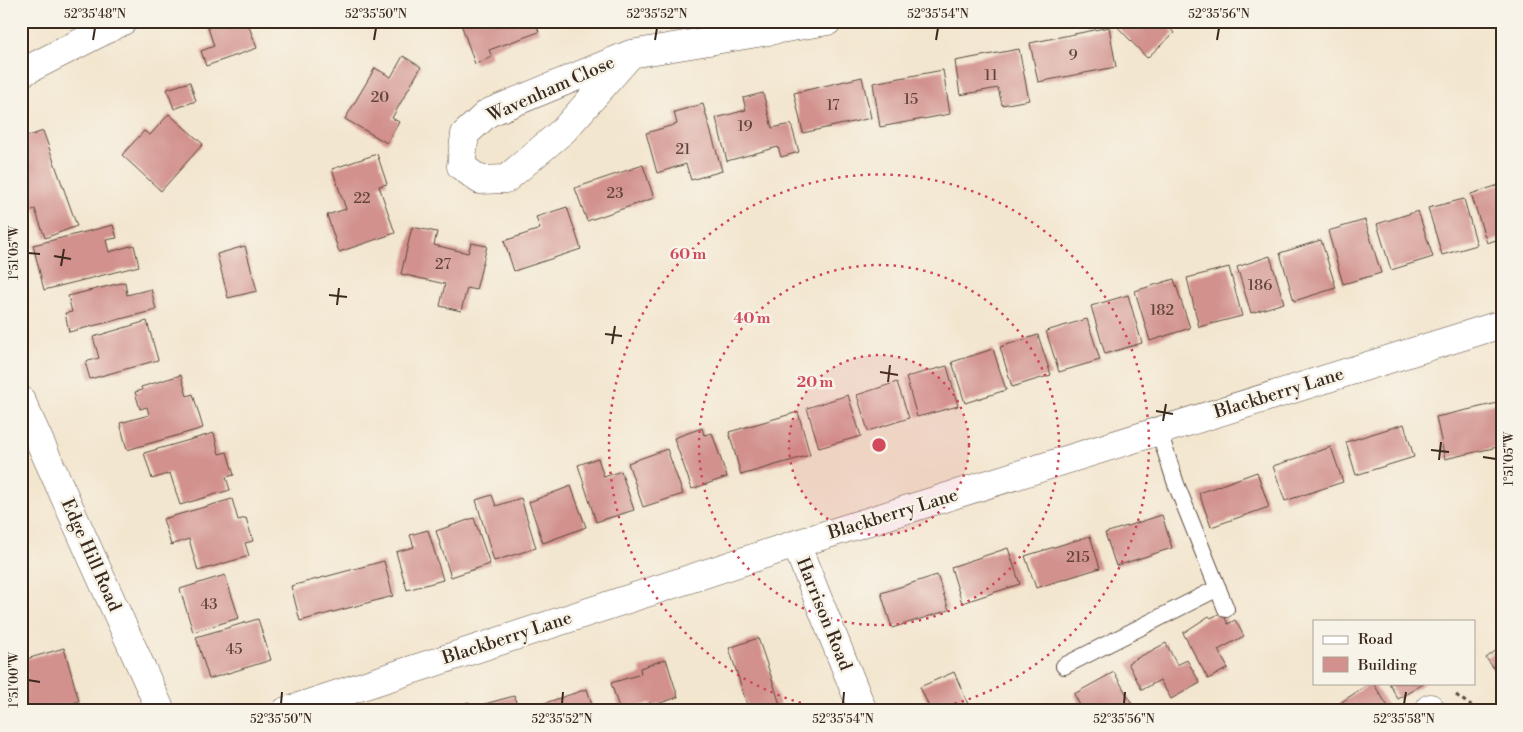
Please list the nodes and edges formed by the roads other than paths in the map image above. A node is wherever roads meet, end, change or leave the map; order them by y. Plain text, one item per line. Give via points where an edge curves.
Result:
1 (123, 21) edge
2 (828, 21) edge
3 (631, 54) junction
4 (21, 73) edge
5 (1502, 324) edge
6 (21, 400) edge
7 (1158, 431) junction
8 (796, 544) junction
9 (1218, 588) junction
10 (1226, 608) dead end
11 (1064, 666) dead end
12 (161, 711) edge
13 (286, 711) edge
14 (863, 711) edge

1 - 4 street
2 - 3 street, Wavenham Close
3 - 3 street, Wavenham Close via 564,130 506,179 480,180 461,166 466,134 488,113
5 - 7 street, Blackberry Lane
6 - 12 street, Edge Hill Road
7 - 8 street, Blackberry Lane
7 - 9 lane
8 - 13 street, Blackberry Lane
8 - 14 street, Harrison Road
9 - 10 lane
9 - 11 lane

